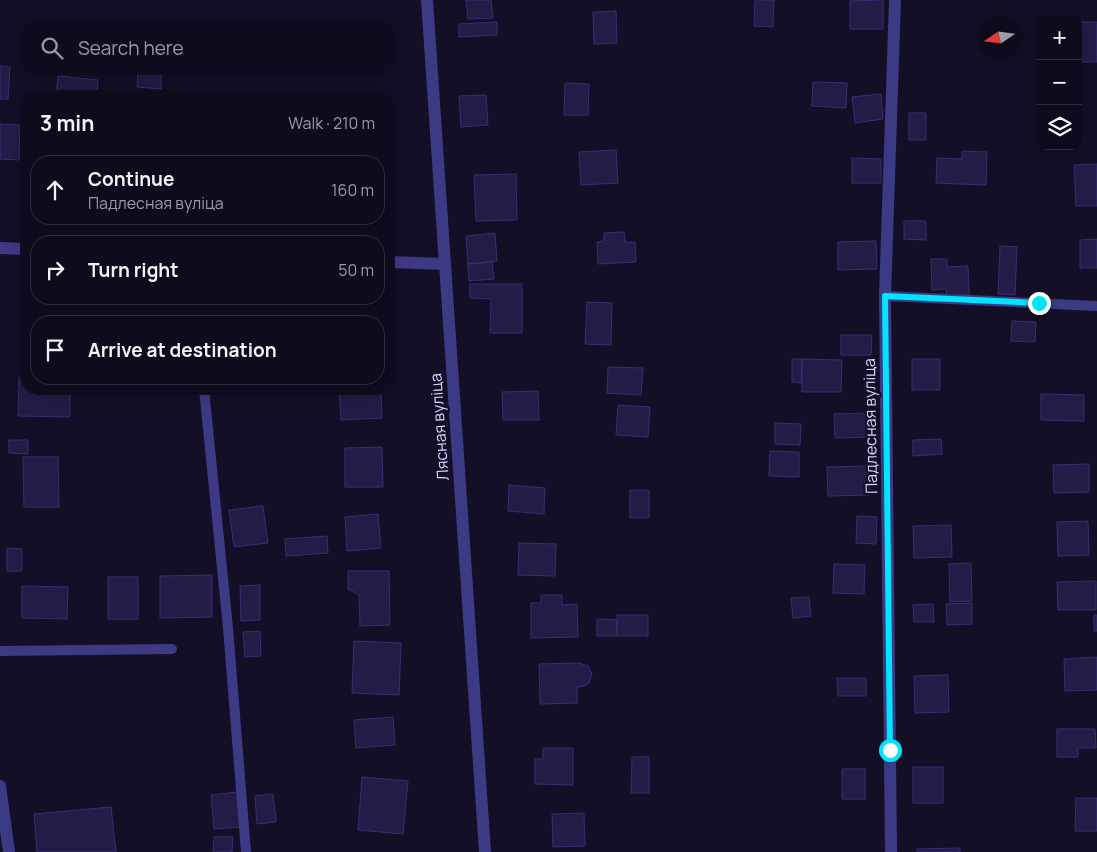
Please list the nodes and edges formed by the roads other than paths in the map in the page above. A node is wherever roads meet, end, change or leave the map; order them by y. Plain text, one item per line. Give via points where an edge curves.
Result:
1 (427, 0) edge
2 (895, 0) edge
3 (0, 248) edge
4 (20, 249) edge
5 (395, 262) edge
6 (444, 264) junction
7 (885, 296) junction
8 (1097, 306) edge
9 (205, 395) edge
10 (172, 648) dead end
11 (0, 651) edge
12 (0, 786) edge
13 (9, 852) edge
14 (246, 852) edge
15 (485, 852) edge
16 (891, 852) edge

1 - 6 street, Лясная вуліца
2 - 7 street, Падлесная вуліца
3 - 4 street
5 - 6 street
6 - 15 street, Лясная вуліца
7 - 8 lane
7 - 16 street, Падлесная вуліца
9 - 14 lane
10 - 11 lane
12 - 13 street

